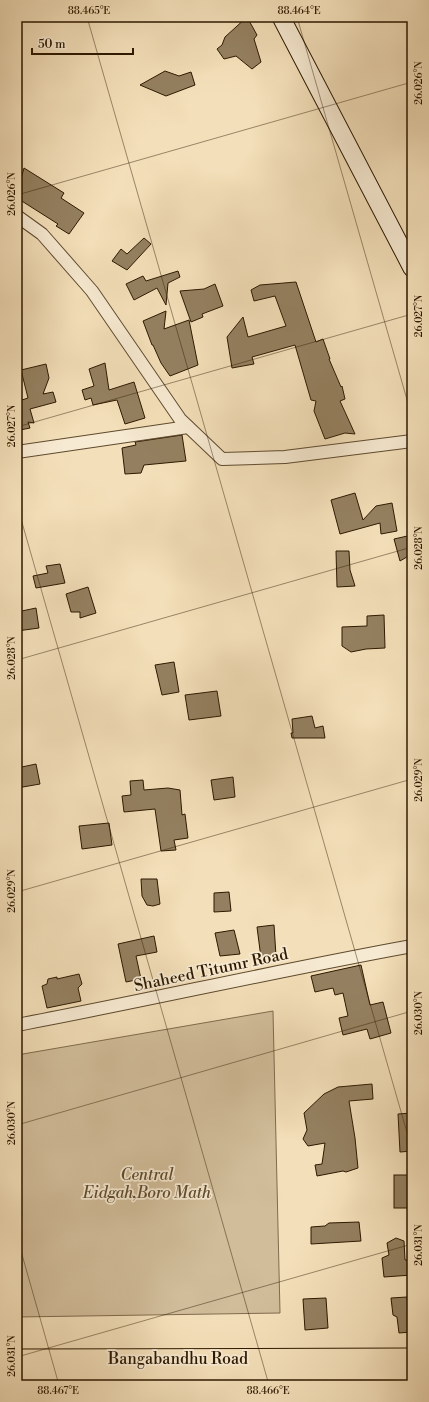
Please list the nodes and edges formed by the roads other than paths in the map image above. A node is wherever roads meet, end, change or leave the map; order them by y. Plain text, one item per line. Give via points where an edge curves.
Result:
1 (281, 17) edge
2 (17, 216) edge
3 (412, 268) edge
4 (188, 427) junction
5 (412, 441) edge
6 (17, 452) edge
7 (412, 946) edge
8 (17, 1025) edge
9 (412, 1358) edge
10 (17, 1359) edge
11 (17, 1375) edge
12 (412, 1375) edge

1 - 3 street
2 - 4 street via 42,234 92,291
4 - 5 street via 222,459 285,457
4 - 6 street
7 - 8 street, Shaheed Titumr Road
9 - 10 main road, Bangabandhu Road
11 - 12 main road, Bangabandhu Road

